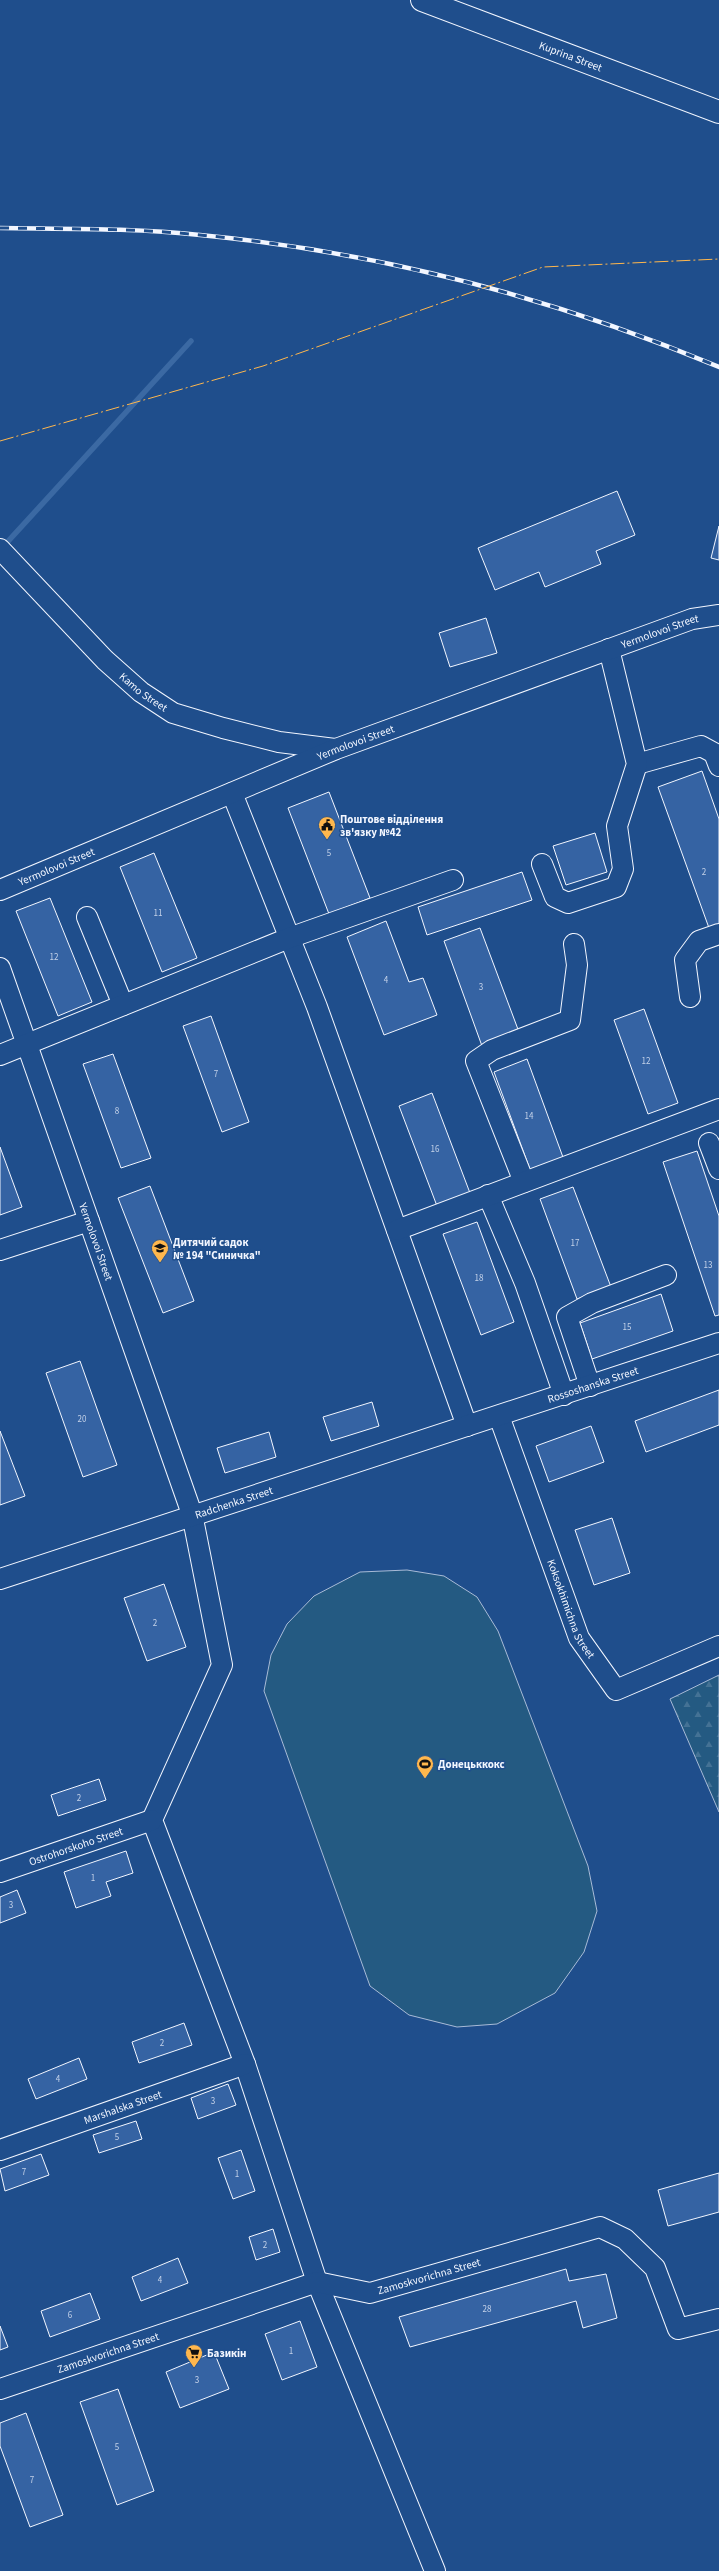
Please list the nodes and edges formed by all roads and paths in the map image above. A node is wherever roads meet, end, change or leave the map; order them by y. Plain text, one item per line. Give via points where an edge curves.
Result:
1 (422, 0) edge
2 (719, 112) edge
3 (0, 549) edge
4 (719, 615) edge
5 (609, 649) junction
6 (336, 749) junction
7 (637, 764) junction
8 (719, 766) edge
9 (232, 793) junction
10 (542, 864) dead end
11 (453, 880) dead end
12 (0, 890) edge
13 (86, 916) dead end
14 (719, 934) edge
15 (289, 938) junction
16 (574, 944) dead end
17 (2, 980) edge
18 (690, 997) dead end
19 (123, 1005) junction
20 (27, 1044) junction
21 (0, 1055) edge
22 (719, 1109) edge
23 (709, 1142) dead end
24 (719, 1170) edge
25 (524, 1182) junction
26 (488, 1195) junction
27 (89, 1221) junction
28 (397, 1230) junction
29 (0, 1250) edge
30 (666, 1275) dead end
31 (719, 1343) edge
32 (590, 1386) junction
33 (564, 1395) junction
34 (500, 1416) junction
35 (467, 1426) junction
36 (192, 1514) junction
37 (0, 1579) edge
38 (719, 1646) edge
39 (152, 1820) junction
40 (0, 1872) edge
41 (245, 2064) junction
42 (0, 2150) edge
43 (317, 2282) junction
44 (719, 2320) edge
45 (0, 2389) edge
46 (434, 2571) edge

1 - 2 main road, Kuprina Street
3 - 6 street, Kamo Street via 104,660 141,692 173,713 279,742
4 - 5 street, Yermolovoi Street via 692,619
5 - 6 street, Yermolovoi Street
5 - 7 street
6 - 9 street, Yermolovoi Street
7 - 8 street via 701,746 714,753
7 - 10 street via 617,826 624,869 616,887 568,902 555,897
9 - 12 street, Yermolovoi Street
9 - 15 street
11 - 15 street
13 - 19 street
14 - 18 street via 698,941 685,960
15 - 19 street
15 - 28 street
16 - 25 street via 577,965 570,1020 492,1050 476,1061
17 - 20 street, Yermolovoi Street
19 - 20 street
20 - 21 street
20 - 27 street, Yermolovoi Street
22 - 25 street
23 - 24 street
25 - 26 street
26 - 28 street
26 - 33 street via 525,1283
27 - 29 street
27 - 36 street, Yermolovoi Street
28 - 35 street
30 - 32 street via 592,1303 567,1317
31 - 32 street, Rossoshanska Street
32 - 33 street, Rossoshanska Street
33 - 34 street, Rossoshanska Street
34 - 35 street, Rossoshanska Street
34 - 38 street, Koksokhimichna Street via 579,1638 616,1690
35 - 36 street, Radchenka Street
36 - 37 street, Radchenka Street
36 - 39 street, Yermolovoi Street via 222,1665
39 - 40 street, Ostrohorskoho Street
39 - 41 street
41 - 42 street, Marshalska Street
41 - 43 street
43 - 44 street, Zamoskvorichna Street via 370,2293 600,2228 625,2239 655,2268 678,2329
43 - 45 street, Zamoskvorichna Street
43 - 46 street

